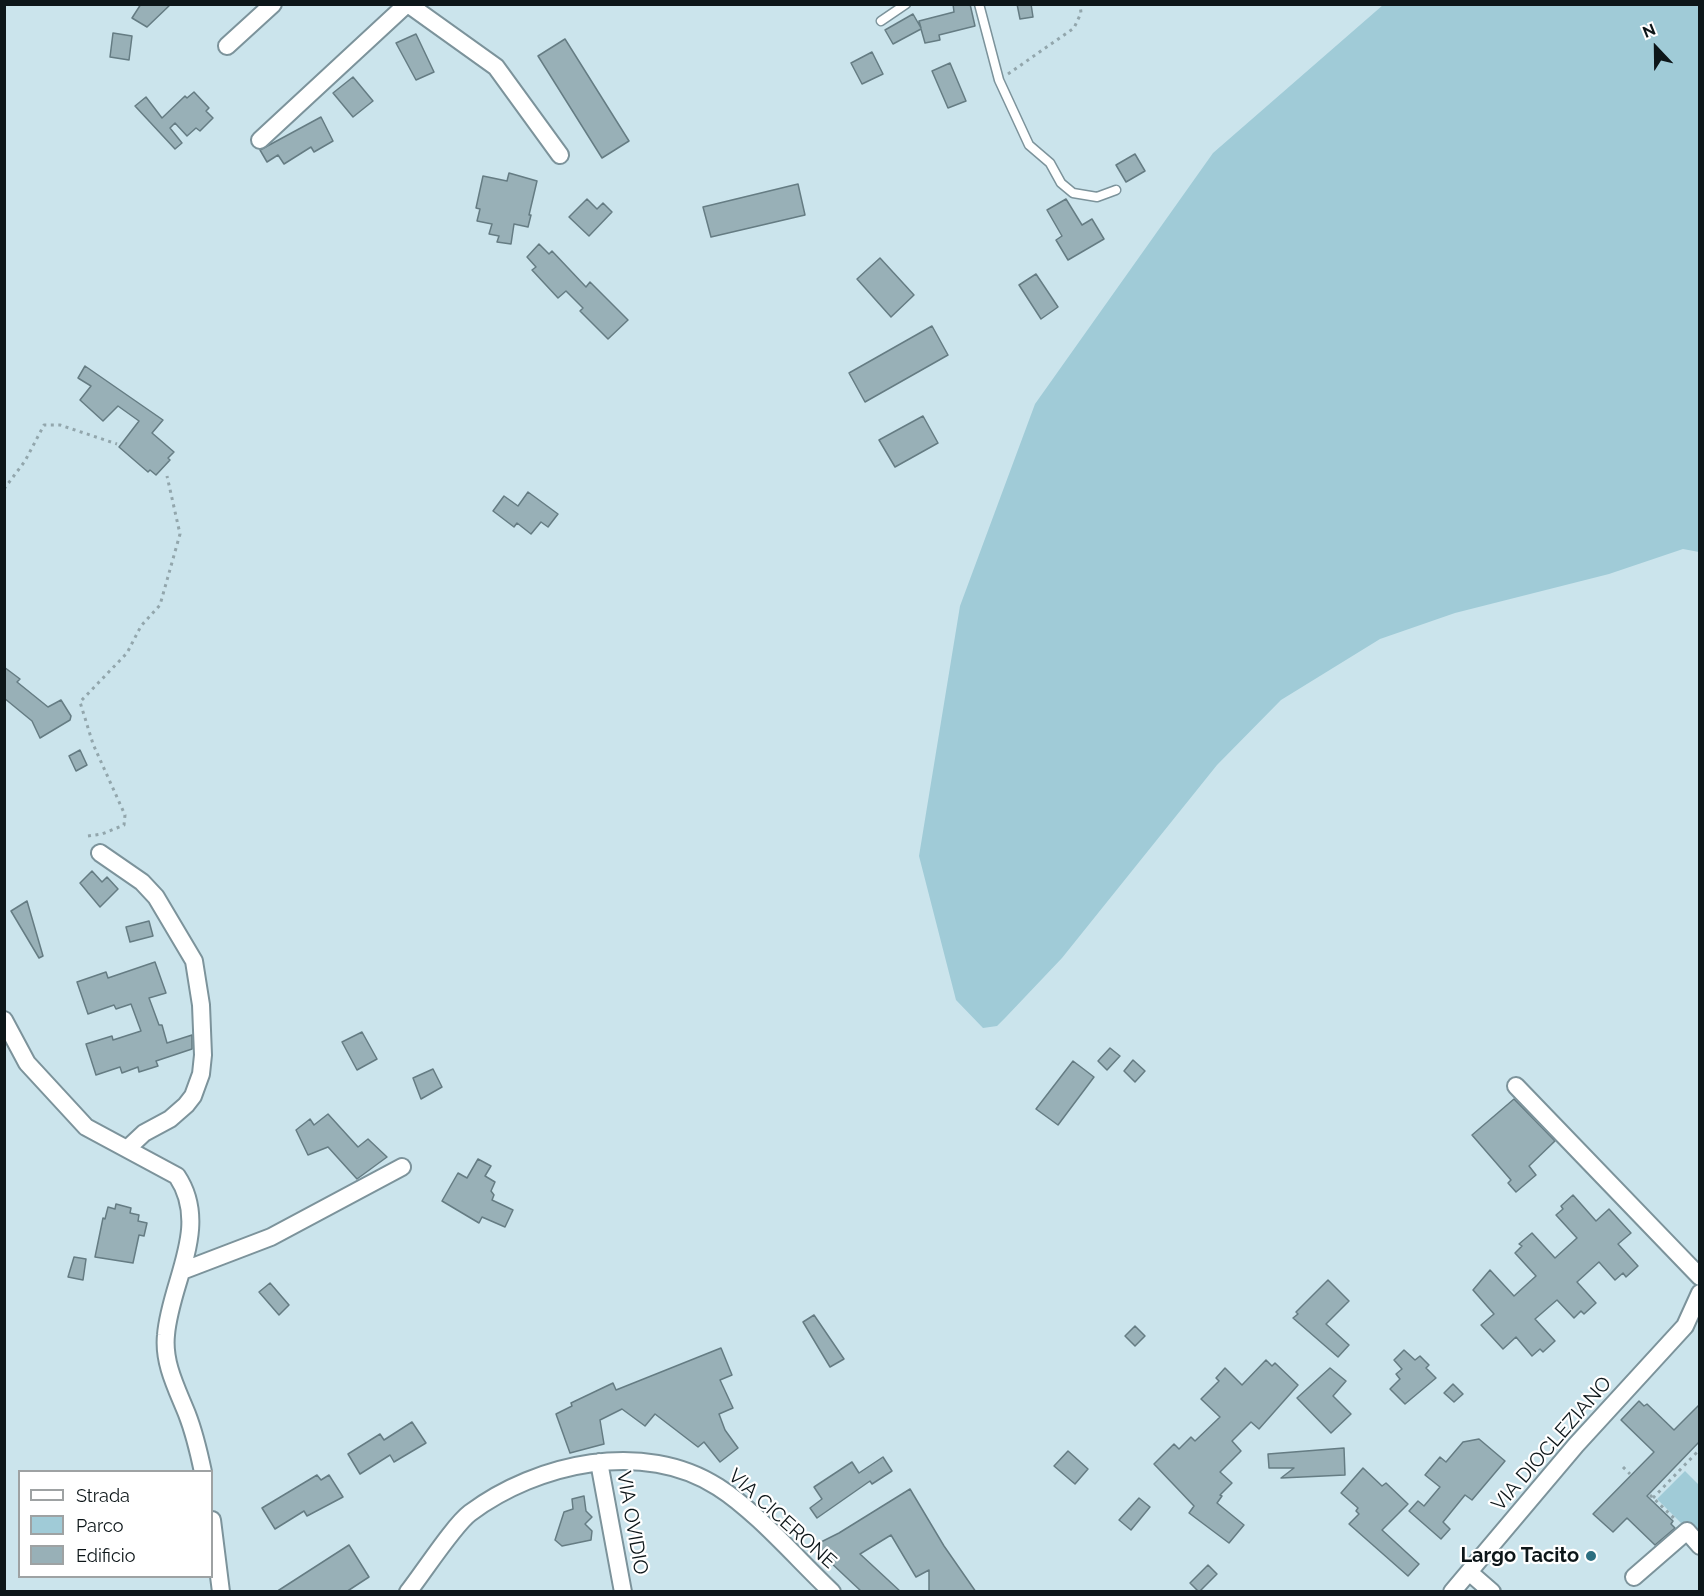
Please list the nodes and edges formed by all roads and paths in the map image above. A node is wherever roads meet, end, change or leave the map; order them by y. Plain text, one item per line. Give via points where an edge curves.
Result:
1 (273, 4) edge
2 (407, 4) edge
3 (906, 4) edge
4 (979, 4) edge
5 (1080, 4) edge
6 (881, 21) dead end
7 (227, 46) dead end
8 (999, 80) junction
9 (260, 140) dead end
10 (560, 155) dead end
11 (1116, 190) dead end
12 (117, 444) dead end
13 (167, 476) dead end
14 (4, 489) edge
15 (88, 836) dead end
16 (100, 853) dead end
17 (4, 1020) edge
18 (1516, 1086) dead end
19 (127, 1149) junction
20 (402, 1167) dead end
21 (182, 1271) junction
22 (1700, 1277) edge
23 (1700, 1293) edge
24 (1692, 1324) edge
25 (1700, 1449) edge
26 (599, 1462) junction
27 (1623, 1467) dead end
28 (202, 1470) edge
29 (1630, 1474) dead end
30 (213, 1527) edge
31 (1687, 1531) junction
32 (1700, 1546) edge
33 (1469, 1572) junction
34 (1634, 1577) dead end
35 (1483, 1589) edge
36 (222, 1592) edge
37 (408, 1592) edge
38 (623, 1592) edge
39 (832, 1592) edge
40 (1452, 1592) edge

1 - 7 street
2 - 9 street
2 - 10 street via 496,67
3 - 6 lane
4 - 8 lane
5 - 8 path via 1081,13 1074,28
8 - 11 lane via 1029,145 1050,163 1061,183 1073,194 1086,197
12 - 14 path via 60,425 44,425 25,462
13 - 15 path via 180,534 160,605 141,627 127,653 80,702 93,744 125,814 124,825
16 - 19 street via 142,882 156,897 194,961 201,1005 203,1055 193,1096 170,1119 144,1133
17 - 19 street via 27,1063 86,1127
18 - 22 street
19 - 21 street via 177,1176 186,1190 190,1239
20 - 21 street via 271,1237
21 - 28 street via 166,1335 167,1357
23 - 24 street, VIA DIOCLEZIANO
24 - 33 street, VIA DIOCLEZIANO via 1576,1445
25 - 31 path via 1652,1496
26 - 37 street, VIA CICERONE via 532,1481 469,1514
26 - 38 street, VIA OVIDIO
26 - 39 street, VIA CICERONE via 628,1460 667,1465 718,1486
27 - 29 path
30 - 36 street
31 - 32 street
31 - 34 street
33 - 35 street
33 - 40 street, VIA DIOCLEZIANO

